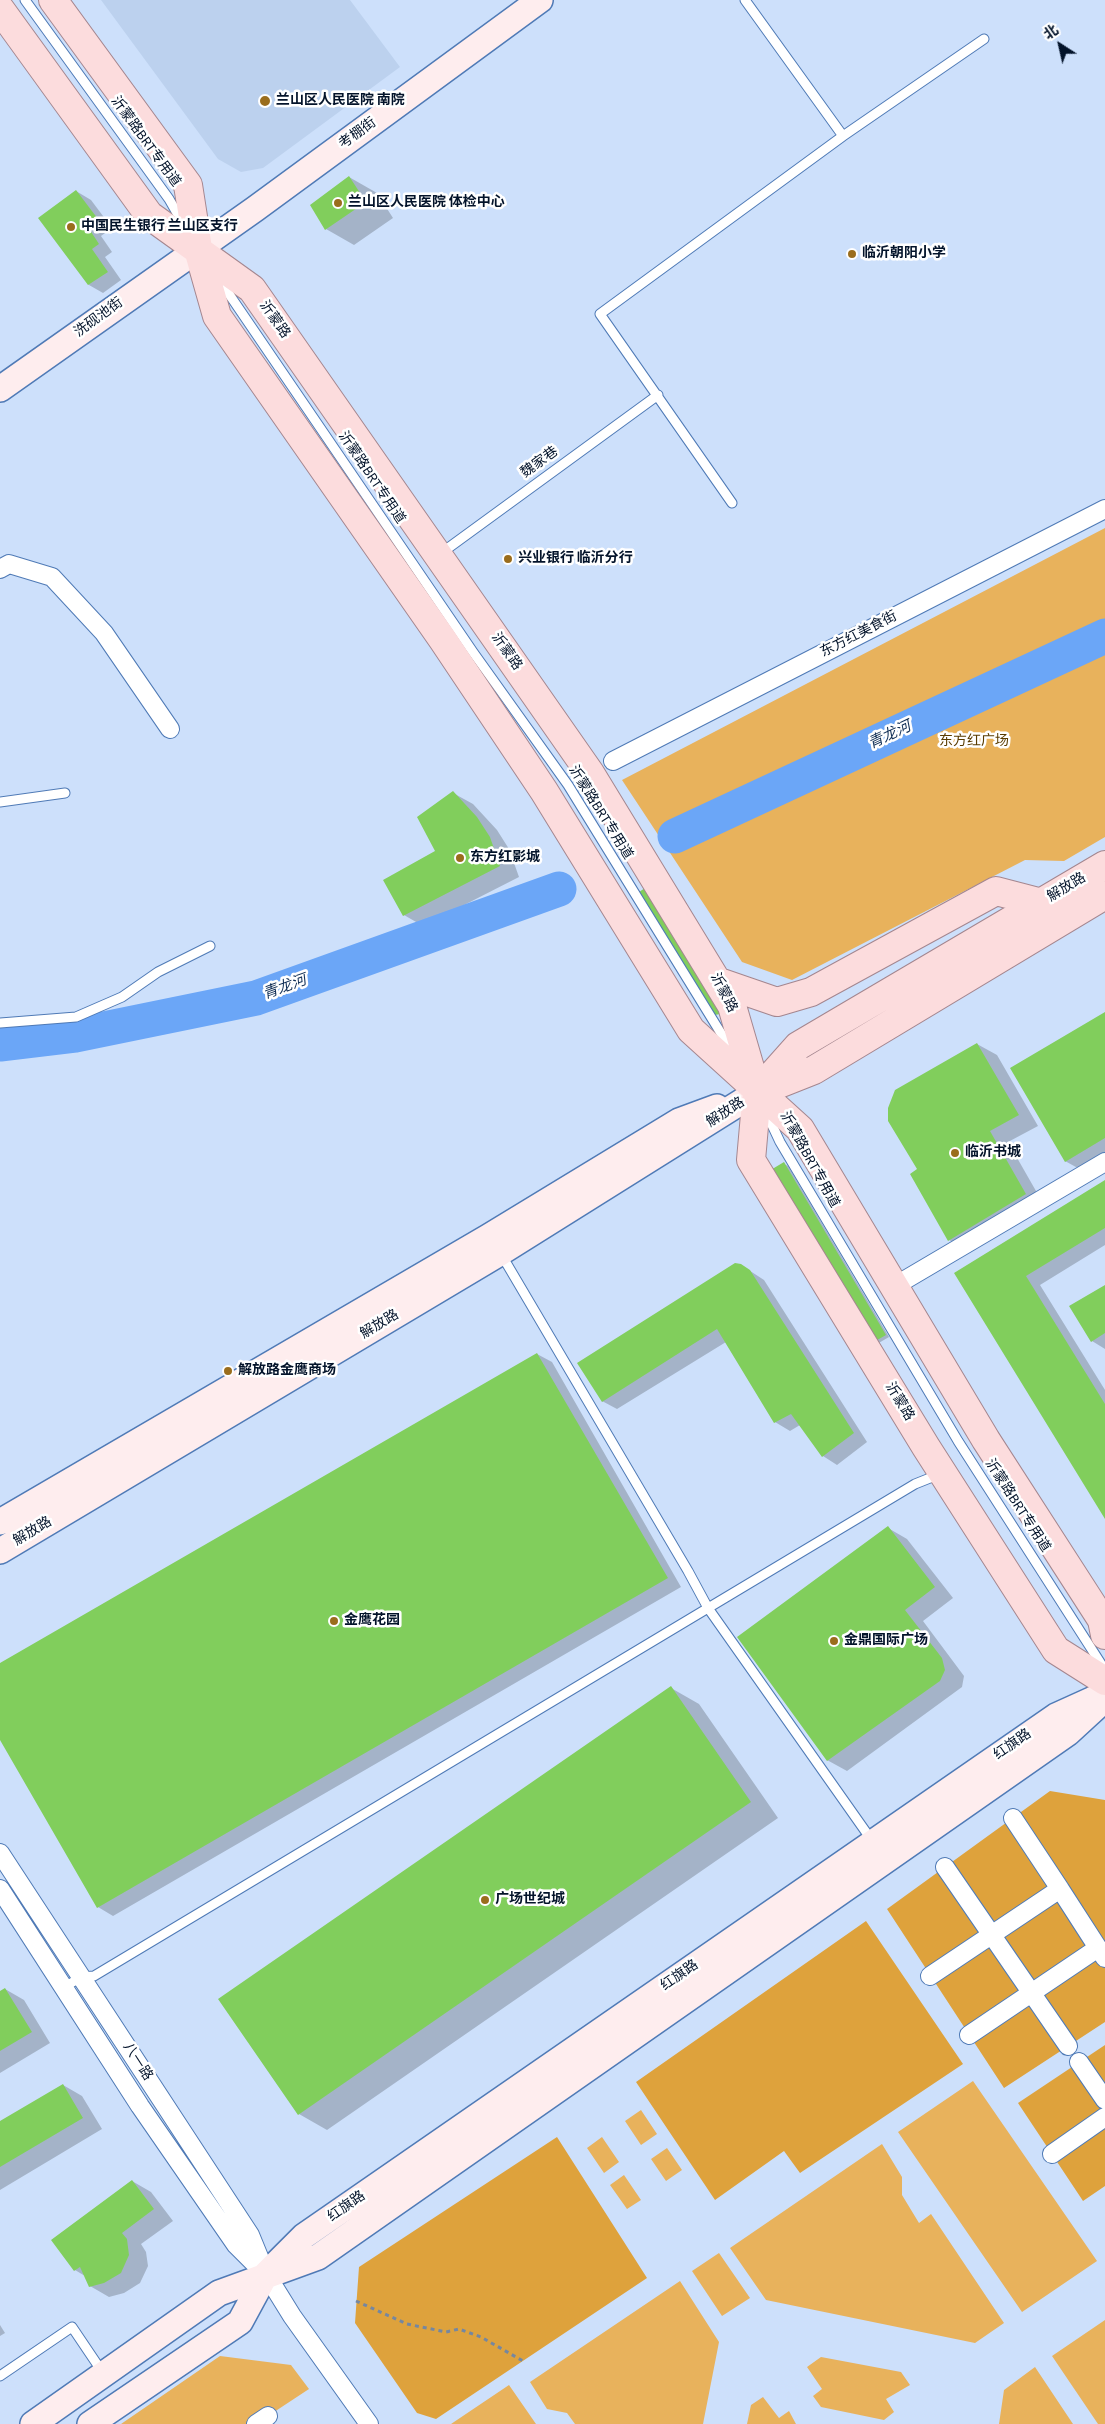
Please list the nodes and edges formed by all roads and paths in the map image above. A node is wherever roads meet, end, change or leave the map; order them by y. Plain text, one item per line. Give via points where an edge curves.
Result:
1 (26, 0) edge
2 (54, 0) edge
3 (540, 0) edge
4 (745, 0) edge
5 (0, 9) edge
6 (984, 39) dead end
7 (843, 136) junction
8 (198, 249) junction
9 (0, 389) edge
10 (658, 395) junction
11 (732, 503) dead end
12 (1105, 509) edge
13 (439, 554) junction
14 (0, 569) edge
15 (170, 728) dead end
16 (613, 761) dead end
17 (65, 793) dead end
18 (0, 802) edge
19 (1105, 865) edge
20 (1105, 895) edge
21 (1042, 903) junction
22 (210, 946) dead end
23 (719, 982) junction
24 (0, 1023) edge
25 (758, 1092) junction
26 (1105, 1162) edge
27 (500, 1253) junction
28 (893, 1287) junction
29 (943, 1473) junction
30 (0, 1522) edge
31 (0, 1551) edge
32 (708, 1608) junction
33 (1105, 1635) edge
34 (1105, 1670) edge
35 (1105, 1682) edge
36 (1105, 1694) edge
37 (1105, 1699) edge
38 (1013, 1818) dead end
39 (873, 1842) junction
40 (0, 1853) edge
41 (945, 1867) dead end
42 (0, 1889) edge
43 (1060, 1889) junction
44 (993, 1934) junction
45 (1102, 1953) edge
46 (930, 1976) dead end
47 (81, 1977) junction
48 (63, 1988) junction
49 (1032, 1992) junction
50 (969, 2035) dead end
51 (1068, 2046) dead end
52 (1079, 2062) dead end
53 (1105, 2100) edge
54 (1105, 2117) edge
55 (1052, 2154) dead end
56 (266, 2274) junction
57 (356, 2301) dead end
58 (523, 2361) dead end
59 (104, 2374) junction
60 (0, 2376) edge
61 (33, 2424) edge
62 (90, 2424) edge
63 (369, 2424) edge

1 - 8 lane, 沂蒙路BRT专用道 via 169,199
2 - 8 main road via 188,185
3 - 8 street, 考棚街
4 - 7 lane
5 - 8 main road, 沂蒙路 via 150,215
6 - 7 lane
7 - 10 lane via 600,314
8 - 9 street, 洗砚池街
8 - 13 main road, 沂蒙路 via 252,288
8 - 25 lane, 沂蒙路BRT专用道 via 568,785
8 - 25 main road via 217,316 544,791 691,1030
10 - 11 lane
10 - 13 lane, 魏家巷
12 - 16 street, 东方红美食街
13 - 23 main road, 沂蒙路 via 590,773
14 - 15 street via 9,564 52,577 104,633
17 - 18 lane
19 - 21 main road, 解放路
20 - 25 main road, 解放路 via 814,1070
21 - 23 main road via 996,892 811,992 777,1002
21 - 25 main road, 解放路 via 798,1046
22 - 24 lane via 158,972 122,997 76,1017
23 - 25 main road, 沂蒙路 via 732,1006
25 - 27 street, 解放路 via 696,1150 613,1200 568,1211
25 - 28 main road via 800,1130
25 - 29 main road, 沂蒙路 via 751,1160
25 - 30 street, 解放路 via 678,1121 488,1237
25 - 34 lane, 沂蒙路BRT专用道 via 780,1142 943,1416
26 - 28 street
27 - 31 street, 解放路
27 - 32 lane
28 - 33 main road via 986,1440 1102,1620
29 - 32 lane via 916,1484
29 - 35 main road, 沂蒙路 via 1056,1650
32 - 39 lane
32 - 47 lane via 94,1976
36 - 39 street, 红旗路 via 1056,1716
37 - 56 street, 红旗路 via 1068,1734 318,2256
38 - 43 street
39 - 56 street, 红旗路 via 304,2236
40 - 47 street, 八一路
41 - 44 street
42 - 48 street, 八一路
43 - 44 street
43 - 45 street
44 - 46 street
44 - 49 street
45 - 49 street
47 - 48 lane
47 - 56 street, 八一路 via 250,2234
48 - 56 street, 八一路 via 236,2244
49 - 50 street
49 - 51 street
52 - 53 street
54 - 55 street
56 - 59 street, 红旗路 via 220,2294
56 - 62 street, 红旗路 via 240,2322
56 - 63 street, 八一路
57 - 58 path via 408,2324 446,2332 459,2329 481,2337
59 - 60 lane via 72,2327
59 - 61 street, 红旗路

